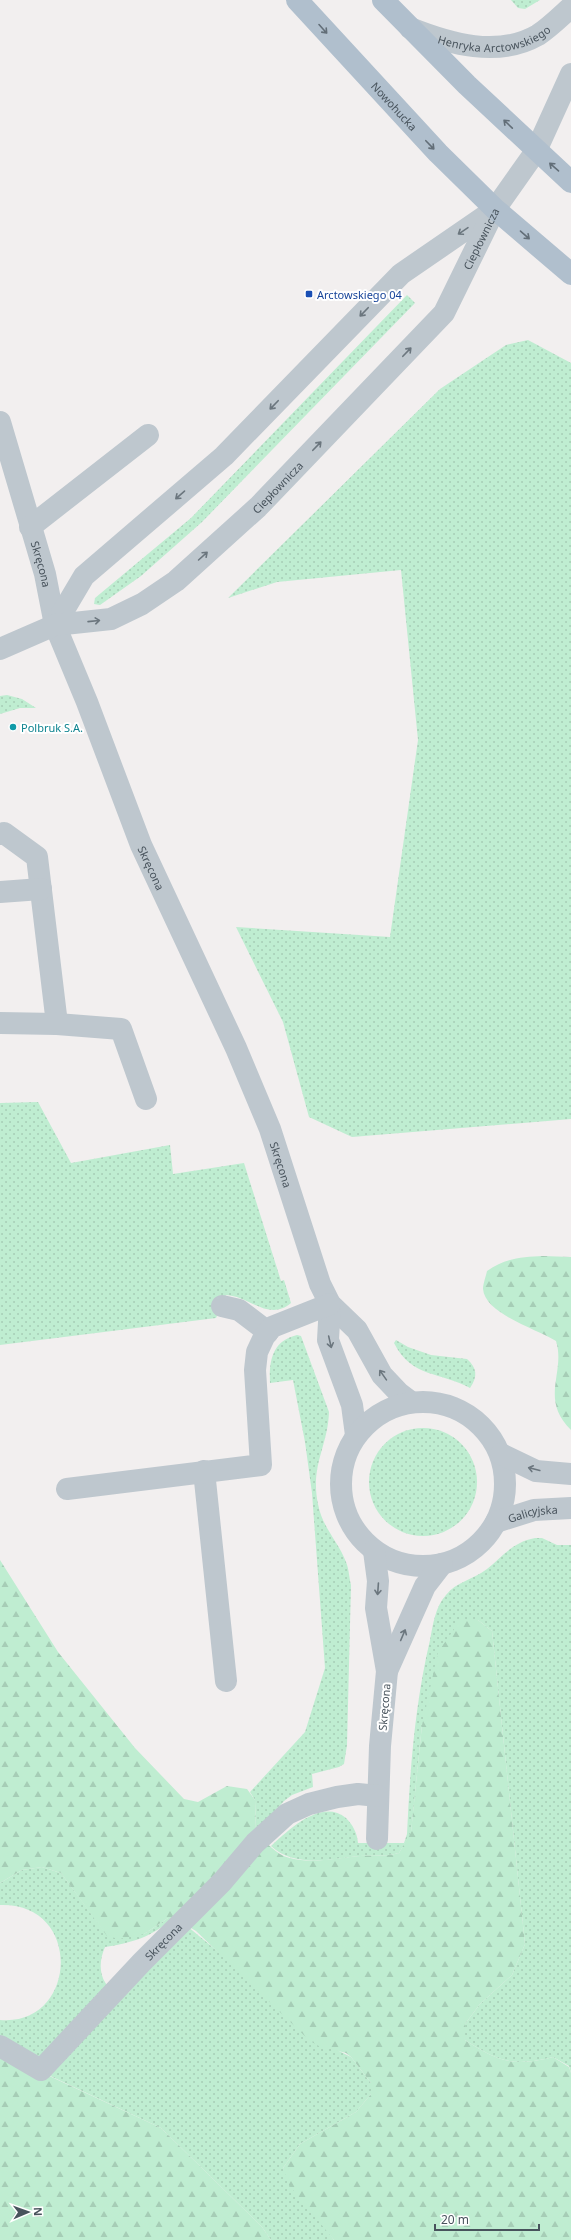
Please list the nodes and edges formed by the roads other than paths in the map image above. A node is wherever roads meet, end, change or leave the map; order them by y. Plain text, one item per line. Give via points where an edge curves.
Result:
1 (297, 0) edge
2 (383, 0) edge
3 (571, 7) edge
4 (410, 28) junction
5 (571, 74) edge
6 (536, 151) junction
7 (571, 182) edge
8 (495, 209) junction
9 (571, 274) edge
10 (0, 422) edge
11 (148, 435) dead end
12 (30, 527) junction
13 (55, 625) junction
14 (0, 649) edge
15 (0, 834) edge
16 (41, 889) junction
17 (0, 892) edge
18 (0, 1023) edge
19 (57, 1024) junction
20 (146, 1099) dead end
21 (330, 1304) junction
22 (222, 1306) dead end
23 (268, 1332) junction
24 (411, 1402) junction
25 (356, 1435) junction
26 (500, 1454) junction
27 (204, 1471) junction
28 (571, 1474) edge
29 (67, 1489) dead end
30 (571, 1508) edge
31 (496, 1522) junction
32 (374, 1551) junction
33 (442, 1564) junction
34 (387, 1671) junction
35 (226, 1681) dead end
36 (378, 1796) junction
37 (377, 1839) dead end
38 (0, 2046) edge

1 -> 8 main road, Nowohucka via 383,96
2 - 4 main road
3 - 4 street, Henryka Arctowskiego via 537,35 499,46 467,46 452,43
6 -> 4 main road
5 - 6 street
7 -> 6 main road
6 - 8 street
8 -> 9 main road, Nowohucka
8 -> 13 street, Ciepłownicza via 401,274 224,456 84,576
13 -> 8 street, Ciepłownicza via 111,619 142,604 176,581 258,507 444,313
10 - 12 street, Skręcona
11 - 12 street
12 - 13 street, Skręcona via 45,574
13 - 14 street, Ciepłownicza
13 - 21 street, Skręcona via 141,845 236,1048 280,1156 320,1284
15 - 16 street via 4,833 37,857
16 - 17 street
16 - 19 street
18 - 19 street
19 - 20 street via 121,1029
21 - 23 street
24 -> 21 street, Skręcona via 382,1375 357,1330
21 -> 25 street, Skręcona via 328,1340 352,1406
22 - 23 street via 239,1310
23 - 27 street via 257,1352 255,1370 261,1464
24 - 25 street via 371,1419
24 - 26 street via 430,1401 466,1413 486,1431
25 - 32 street via 346,1454 341,1475 341,1497 348,1518 359,1536
28 -> 26 street via 536,1471
26 - 31 street via 505,1477 504,1500
27 - 29 street
27 - 35 street
30 - 31 street, Galicyjska via 534,1510
31 - 33 street via 483,1541 464,1556
32 - 33 street via 396,1562 419,1567
32 -> 34 street, Skręcona via 378,1581 376,1608
34 -> 33 street, Skręcona via 425,1586
34 - 36 street, Skręcona
36 - 37 street, Skręcona
36 - 38 street, Skręcona via 358,1794 337,1797 309,1804 287,1814 256,1843 222,1882 142,1962 41,2070

